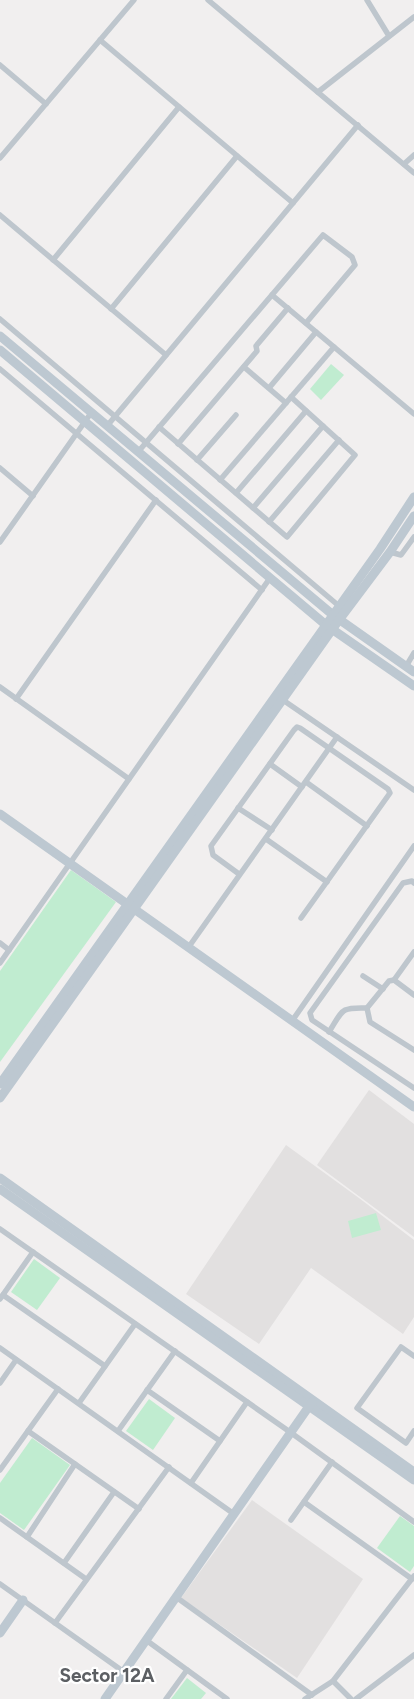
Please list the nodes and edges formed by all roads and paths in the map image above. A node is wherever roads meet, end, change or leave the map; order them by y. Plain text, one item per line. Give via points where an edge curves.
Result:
1 (134, 0) edge
2 (208, 0) edge
3 (366, 0) edge
4 (414, 17) edge
5 (389, 36) junction
6 (100, 40) junction
7 (0, 65) edge
8 (318, 92) junction
9 (46, 104) junction
10 (179, 107) junction
11 (358, 125) junction
12 (414, 155) edge
13 (237, 156) junction
14 (0, 158) edge
15 (404, 164) junction
16 (414, 172) edge
17 (293, 203) junction
18 (0, 215) edge
19 (53, 260) junction
20 (272, 295) junction
21 (288, 308) junction
22 (111, 309) junction
23 (0, 319) edge
24 (306, 323) junction
25 (316, 332) junction
26 (0, 336) edge
27 (334, 347) junction
28 (0, 350) edge
29 (166, 355) junction
30 (244, 367) junction
31 (0, 369) edge
32 (269, 388) junction
33 (291, 397) junction
34 (286, 403) junction
35 (306, 411) junction
36 (91, 413) junction
37 (414, 414) edge
38 (116, 415) junction
39 (236, 415) dead end
40 (86, 421) junction
41 (107, 426) junction
42 (323, 426) junction
43 (159, 427) junction
44 (76, 434) junction
45 (339, 440) junction
46 (147, 442) junction
47 (178, 444) junction
48 (138, 452) junction
49 (197, 460) junction
50 (0, 468) edge
51 (220, 480) junction
52 (236, 493) junction
53 (33, 496) junction
54 (414, 497) edge
55 (156, 500) junction
56 (253, 508) junction
57 (414, 516) edge
58 (269, 522) junction
59 (414, 537) edge
60 (0, 542) edge
61 (390, 552) junction
62 (270, 578) junction
63 (262, 590) junction
64 (339, 606) junction
65 (336, 618) junction
66 (329, 627) junction
67 (414, 653) edge
68 (409, 663) edge
69 (414, 672) edge
70 (414, 686) edge
71 (0, 687) edge
72 (279, 697) junction
73 (16, 699) junction
74 (337, 737) junction
75 (329, 748) junction
76 (270, 764) junction
77 (129, 779) junction
78 (304, 784) junction
79 (414, 790) edge
80 (238, 808) junction
81 (0, 814) edge
82 (367, 826) junction
83 (272, 830) junction
84 (266, 839) junction
85 (414, 846) edge
86 (70, 864) junction
87 (239, 874) junction
88 (327, 882) junction
89 (414, 882) edge
90 (131, 908) junction
91 (301, 918) dead end
92 (0, 943) edge
93 (188, 948) junction
94 (9, 950) junction
95 (414, 952) edge
96 (0, 963) edge
97 (363, 976) dead end
98 (394, 980) junction
99 (383, 989) junction
100 (414, 995) edge
101 (367, 1008) junction
102 (292, 1021) junction
103 (329, 1032) junction
104 (414, 1050) edge
105 (0, 1084) edge
106 (414, 1088) edge
107 (0, 1098) edge
108 (414, 1107) edge
109 (0, 1178) edge
110 (0, 1189) edge
111 (0, 1229) edge
112 (33, 1252) junction
113 (2, 1297) edge
114 (135, 1324) junction
115 (0, 1348) edge
116 (175, 1352) junction
117 (414, 1356) edge
118 (16, 1360) junction
119 (106, 1366) junction
120 (0, 1383) edge
121 (58, 1389) junction
122 (147, 1390) junction
123 (247, 1402) junction
124 (79, 1403) junction
125 (311, 1403) junction
126 (28, 1431) junction
127 (118, 1431) junction
128 (414, 1431) edge
129 (290, 1432) junction
130 (220, 1441) junction
131 (332, 1462) junction
132 (75, 1464) junction
133 (169, 1467) junction
134 (0, 1470) edge
135 (414, 1472) edge
136 (414, 1480) edge
137 (190, 1483) junction
138 (114, 1492) junction
139 (304, 1502) junction
140 (138, 1509) junction
141 (234, 1514) junction
142 (0, 1518) edge
143 (291, 1520) dead end
144 (414, 1522) edge
145 (27, 1537) junction
146 (64, 1564) junction
147 (413, 1578) edge
148 (86, 1580) junction
149 (0, 1584) edge
150 (176, 1597) junction
151 (23, 1600) junction
152 (55, 1623) junction
153 (0, 1633) edge
154 (146, 1640) junction
155 (414, 1655) edge
156 (187, 1670) junction
157 (124, 1672) junction
158 (333, 1681) junction
159 (312, 1695) junction
160 (105, 1699) edge
161 (166, 1699) edge
162 (227, 1699) edge
163 (305, 1699) edge
164 (351, 1699) edge
165 (356, 1699) edge

1 - 6 street
2 - 8 street
3 - 5 street
4 - 5 street
5 - 8 street
6 - 9 street
6 - 10 street
7 - 9 street
8 - 11 street
9 - 14 street
10 - 13 street
10 - 19 street
11 - 15 street
11 - 17 street
12 - 15 street
13 - 17 street
13 - 22 street
15 - 16 street
17 - 29 street
18 - 19 street
19 - 22 street
20 - 21 street
20 - 24 street via 323,235 352,257 355,266
20 - 43 street
21 - 24 street
21 - 30 street via 256,346 257,351
22 - 29 street
23 - 38 street
24 - 25 street
25 - 27 street
25 - 32 street
26 - 36 street
27 - 33 street
27 - 37 street
28 - 40 street
29 - 38 street
30 - 32 street
30 - 47 street
31 - 44 street
32 - 34 street
33 - 34 street
33 - 35 street
34 - 51 street
35 - 42 street
35 - 52 street
36 - 40 street
36 - 41 street
38 - 41 street
38 - 46 street
39 - 49 street
40 - 44 street
40 - 62 street
41 - 48 street
42 - 45 street
42 - 56 street
43 - 46 street
43 - 47 street
44 - 53 street
44 - 55 street
45 - 58 street
45 - 58 street via 355,455 287,537
46 - 48 street
46 - 64 street
47 - 49 street
48 - 65 street
49 - 51 street
50 - 53 street
51 - 52 street
52 - 56 street
53 - 60 street
54 - 64 street
55 - 63 street
55 - 73 street
56 - 58 street
57 - 61 street
59 - 61 street via 401,554
61 - 65 street
62 - 63 street
62 - 66 street
63 - 77 street
64 - 65 street
65 - 66 street
65 - 68 street
66 - 70 street
66 - 72 street
67 - 68 street
68 - 69 street
71 - 73 street
72 - 74 street
72 - 90 street
73 - 77 street
74 - 75 street
74 - 79 street
75 - 76 street via 297,727
75 - 78 street
75 - 82 street via 390,793
76 - 78 street
76 - 80 street
77 - 86 street
78 - 82 street
78 - 83 street
80 - 83 street
80 - 87 street via 211,850
81 - 86 street
82 - 88 street
83 - 84 street
84 - 87 street
84 - 88 street
85 - 102 street
86 - 90 street
86 - 94 street
87 - 93 street
88 - 91 street
89 - 103 street via 402,882 310,1013 312,1020
90 - 93 street
90 - 105 street
90 - 107 street
92 - 94 street
93 - 102 street
94 - 96 street
95 - 98 street
97 - 99 street
98 - 99 street
98 - 100 street
99 - 101 street
101 - 103 street via 345,1009
101 - 104 street via 370,1022
102 - 108 street
103 - 106 street
109 - 125 street
110 - 125 street
111 - 112 street
112 - 113 street
112 - 114 street
113 - 119 street
114 - 116 street
114 - 119 street
115 - 118 street
116 - 122 street
116 - 123 street
117 - 128 street via 401,1347 357,1408 406,1442
118 - 120 street
118 - 121 street
119 - 124 street
121 - 124 street
121 - 126 street
122 - 127 street
122 - 130 street
123 - 129 street
123 - 130 street
124 - 127 street
125 - 129 street
125 - 135 street
125 - 136 street
126 - 132 street
126 - 134 street
127 - 133 street
129 - 131 street
129 - 141 street
130 - 137 street
131 - 139 street
131 - 144 street
132 - 138 street
132 - 145 street
133 - 137 street
133 - 140 street
137 - 141 street
138 - 140 street
138 - 146 street
139 - 143 street
139 - 147 street
140 - 148 street
141 - 150 street
142 - 145 street
145 - 146 street
146 - 148 street
147 - 158 street
148 - 152 street
149 - 151 street
150 - 154 street
150 - 159 street
151 - 152 street
151 - 153 street
152 - 157 street
154 - 156 street
154 - 157 street
155 - 165 street
156 - 161 street
156 - 162 street
157 - 160 street
158 - 159 street
158 - 164 street
159 - 163 street

